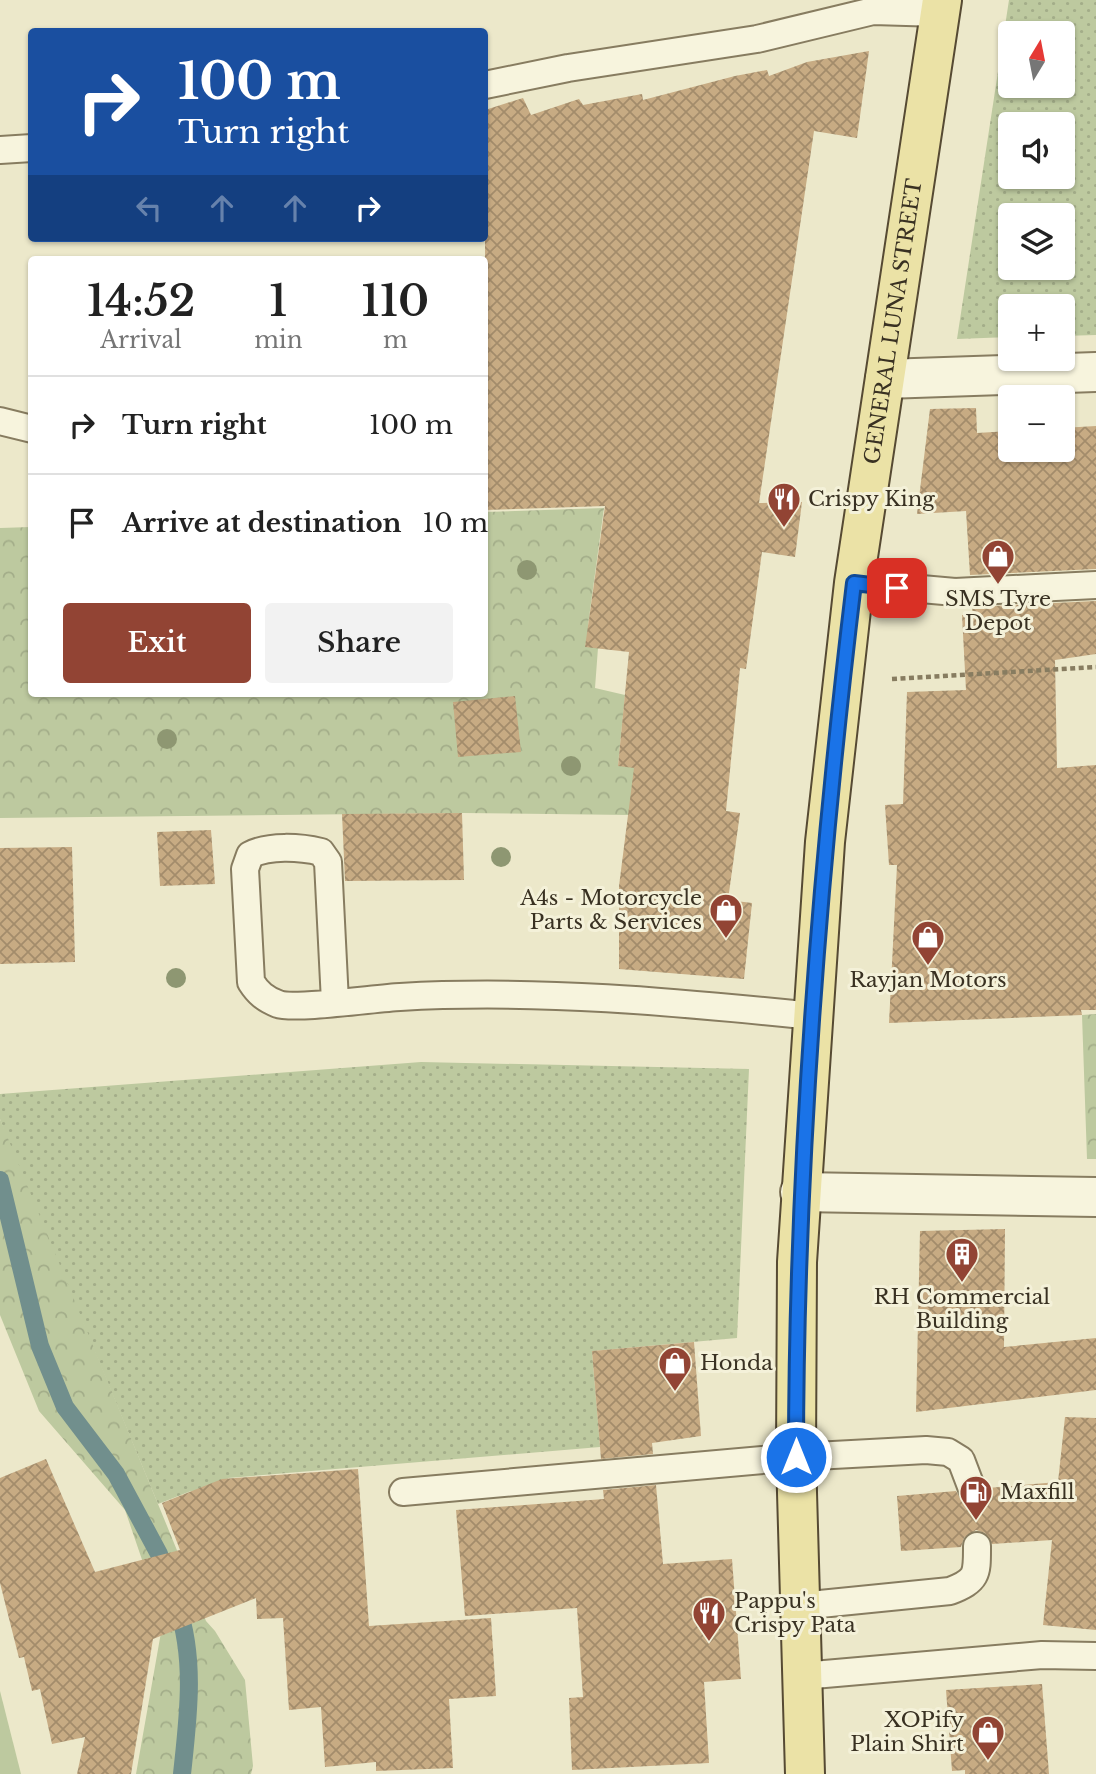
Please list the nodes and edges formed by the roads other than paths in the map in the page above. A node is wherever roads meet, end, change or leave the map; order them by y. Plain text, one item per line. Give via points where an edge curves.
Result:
1 (941, 6) edge
2 (488, 84) edge
3 (28, 148) edge
4 (0, 150) edge
5 (1096, 372) edge
6 (885, 379) junction
7 (0, 422) edge
8 (28, 428) edge
9 (854, 583) junction
10 (1096, 585) edge
11 (335, 1002) junction
12 (813, 1016) junction
13 (800, 1192) junction
14 (1096, 1197) edge
15 (796, 1457) junction
16 (972, 1489) dead end
17 (404, 1492) dead end
18 (977, 1546) dead end
19 (800, 1606) junction
20 (1096, 1656) edge
21 (802, 1676) junction
22 (806, 1774) edge

1 - 2 lane via 873,11 757,39
1 - 6 main road, GENERAL LUNA STREET
3 - 4 lane
5 - 6 street
6 - 9 main road, GENERAL LUNA STREET
7 - 8 lane
9 - 10 lane via 955,592
9 - 12 main road, GENERAL LUNA STREET via 825,842
11 - 11 lane via 328,862 321,852 308,849 260,850 250,855 245,869 251,982 260,996 281,1006
11 - 12 lane via 564,995
12 - 13 main road, GENERAL LUNA STREET
13 - 14 street
13 - 15 main road, GENERAL LUNA STREET
15 - 16 lane via 948,1452 961,1460
15 - 17 lane
15 - 19 main road, GENERAL LUNA STREET
18 - 19 lane via 977,1570 970,1583 950,1591
19 - 21 main road, GENERAL LUNA STREET
20 - 21 lane via 1042,1655
21 - 22 main road, GENERAL LUNA STREET

